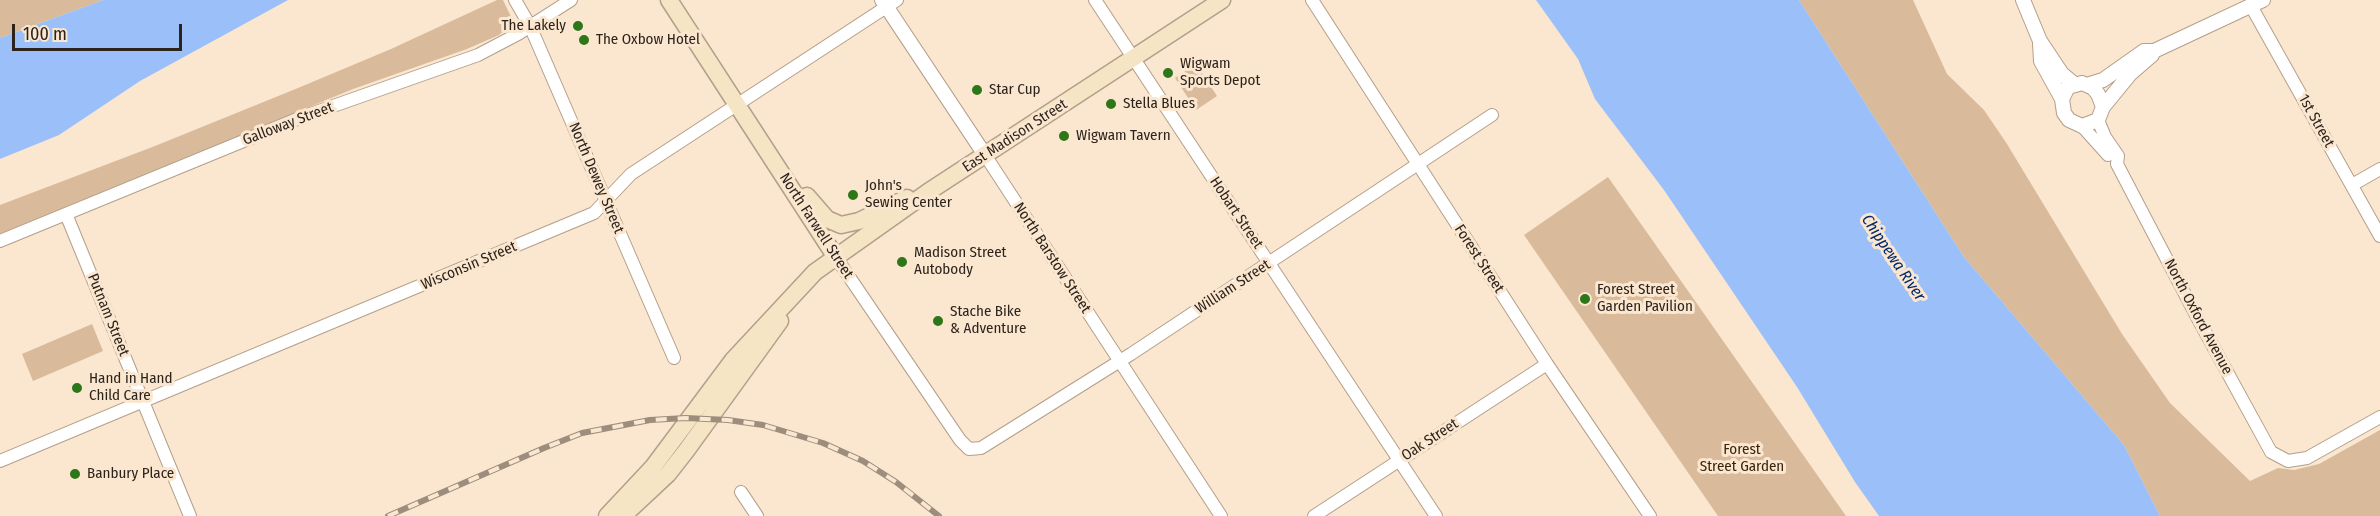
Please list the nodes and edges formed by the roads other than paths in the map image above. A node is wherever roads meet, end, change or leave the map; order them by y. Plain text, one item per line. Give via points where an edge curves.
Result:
1 (515, 0) edge
2 (571, 0) edge
3 (669, 0) edge
4 (1095, 0) edge
5 (1222, 0) edge
6 (1312, 0) edge
7 (2023, 0) edge
8 (889, 2) edge
9 (2257, 3) edge
10 (530, 26) junction
11 (2040, 41) junction
12 (2154, 51) junction
13 (1134, 59) junction
14 (2080, 84) junction
15 (2062, 99) junction
16 (737, 104) junction
17 (2101, 114) junction
18 (1492, 115) dead end
19 (2082, 126) junction
20 (985, 155) junction
21 (1418, 164) junction
22 (2117, 164) junction
23 (2380, 169) edge
24 (2352, 185) junction
25 (793, 190) junction
26 (928, 192) junction
27 (605, 200) junction
28 (66, 214) junction
29 (2380, 236) edge
30 (0, 241) edge
31 (835, 256) junction
32 (1269, 263) junction
33 (812, 276) junction
34 (674, 358) dead end
35 (1119, 361) junction
36 (1547, 364) junction
37 (143, 403) junction
38 (2380, 417) edge
39 (969, 449) joint
40 (1399, 460) junction
41 (0, 461) edge
42 (741, 492) dead end
43 (190, 516) edge
44 (607, 516) edge
45 (624, 516) edge
46 (757, 516) edge
47 (1221, 516) edge
48 (1314, 516) edge
49 (1436, 516) edge
50 (1650, 516) edge

1 - 10 street, North Dewey Street
2 - 10 street, Galloway Street
3 - 16 main road, North Farwell Street
4 - 13 street, Hobart Street
5 - 13 main road, East Madison Street
6 - 21 street, Forest Street
7 - 11 street
8 - 16 street, Wisconsin Street
8 - 20 street, North Barstow Street
9 - 12 street
9 - 24 street, 1st Street
10 - 27 street, North Dewey Street
10 - 28 street, Galloway Street via 478,55 302,117
11 - 14 street via 2062,74
11 - 15 street via 2041,61
12 - 14 street via 2144,51 2103,80
12 - 17 street via 2130,74
13 - 20 main road, East Madison Street
13 - 32 street, Hobart Street
14 - 15 street via 2064,92
14 - 17 street via 2098,94
15 - 19 street via 2069,120
16 - 25 main road, North Farwell Street
16 - 27 street, Wisconsin Street via 631,174
17 - 19 street
17 - 22 street, North Oxford Avenue via 2105,137 2118,156
18 - 21 street, William Street
19 - 22 street, North Oxford Avenue
20 - 26 main road, East Madison Street
20 - 35 street, North Barstow Street
21 - 32 street, William Street
21 - 36 street, Forest Street
22 - 38 street, North Oxford Avenue via 2271,452 2288,461 2307,458
23 - 24 street
24 - 29 street, 1st Street
25 - 26 main road via 801,190 826,219 847,225
25 - 31 main road, North Farwell Street
26 - 31 main road, East Madison Street
27 - 34 street, North Dewey Street
27 - 37 street, Wisconsin Street via 594,213
28 - 30 street, Galloway Street
28 - 37 street, Putnam Street
31 - 33 main road, East Madison Street
31 - 39 street, North Farwell Street
32 - 35 street, William Street
32 - 40 street, Hobart Street
33 - 44 main road, East Madison Street via 733,360 636,487
33 - 45 main road, East Madison Street via 686,451
35 - 39 street, William Street via 981,448
35 - 47 street, North Barstow Street
36 - 40 street, Oak Street
36 - 50 street, Forest Street
37 - 41 street, Wisconsin Street
37 - 43 street, Putnam Street
40 - 48 street, Oak Street
40 - 49 street, Hobart Street
42 - 46 street

